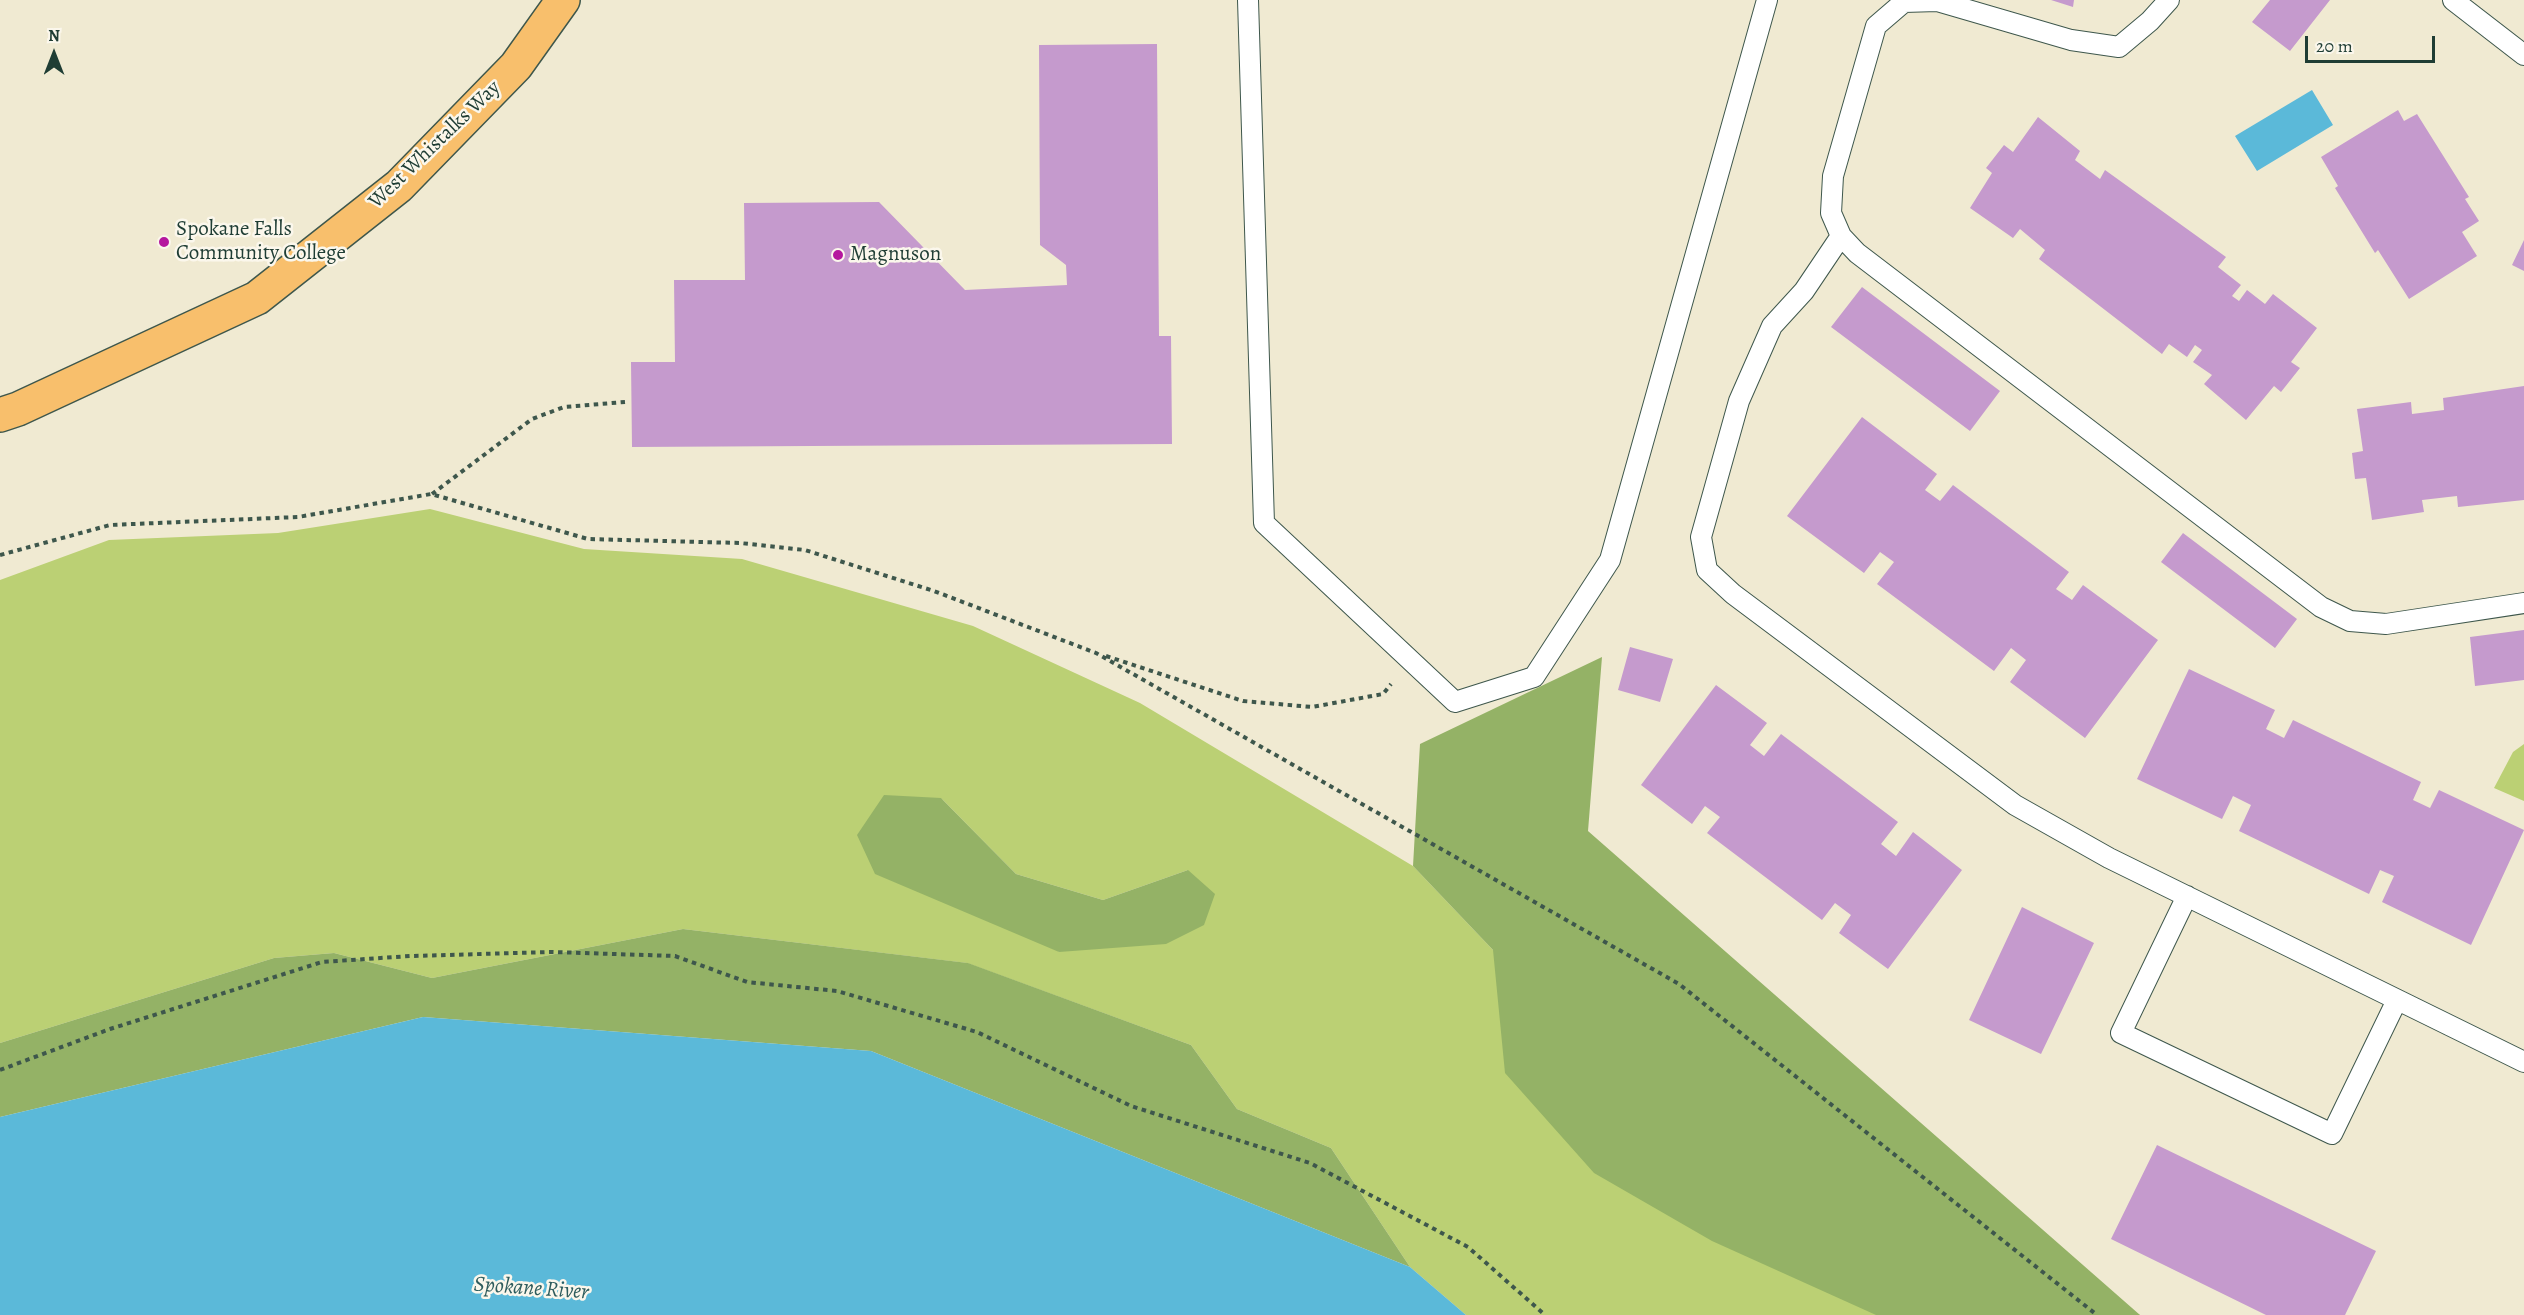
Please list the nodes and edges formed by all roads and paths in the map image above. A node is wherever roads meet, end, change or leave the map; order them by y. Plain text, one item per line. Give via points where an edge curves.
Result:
1 (563, 0) edge
2 (1248, 0) edge
3 (1767, 0) edge
4 (2169, 0) edge
5 (2453, 0) edge
6 (2524, 55) edge
7 (1841, 236) junction
8 (625, 402) dead end
9 (0, 415) edge
10 (432, 494) junction
11 (0, 555) edge
12 (2524, 603) edge
13 (1096, 653) junction
14 (1411, 661) junction
15 (2187, 896) junction
16 (2397, 1000) junction
17 (2524, 1062) edge
18 (0, 1070) edge
19 (1545, 1315) edge
20 (2097, 1315) edge

1 - 9 main road, West Whistalks Way via 516,66 399,186 257,298
2 - 14 lane via 1264,523
3 - 14 lane via 1610,560 1534,678 1455,702
4 - 7 lane via 2119,48 2071,40 1937,1 1904,2 1876,26 1833,176 1831,213
5 - 6 lane
7 - 12 lane via 1857,253 2321,607 2350,621 2386,624
7 - 15 lane via 1804,291 1772,326 1739,401 1701,537 1707,570 1732,594 2014,805
8 - 10 path via 564,407 532,419
10 - 11 path via 298,517 110,525
10 - 13 path via 588,538 740,543 805,550 934,591
13 - 14 path via 1243,701 1312,707 1383,693
13 - 20 path via 1679,984
15 - 16 lane
15 - 16 lane via 2121,1033 2332,1134
16 - 17 lane
18 - 19 path via 110,1029 322,962 553,952 675,956 747,982 837,991 977,1032 1131,1106 1310,1163 1468,1247

